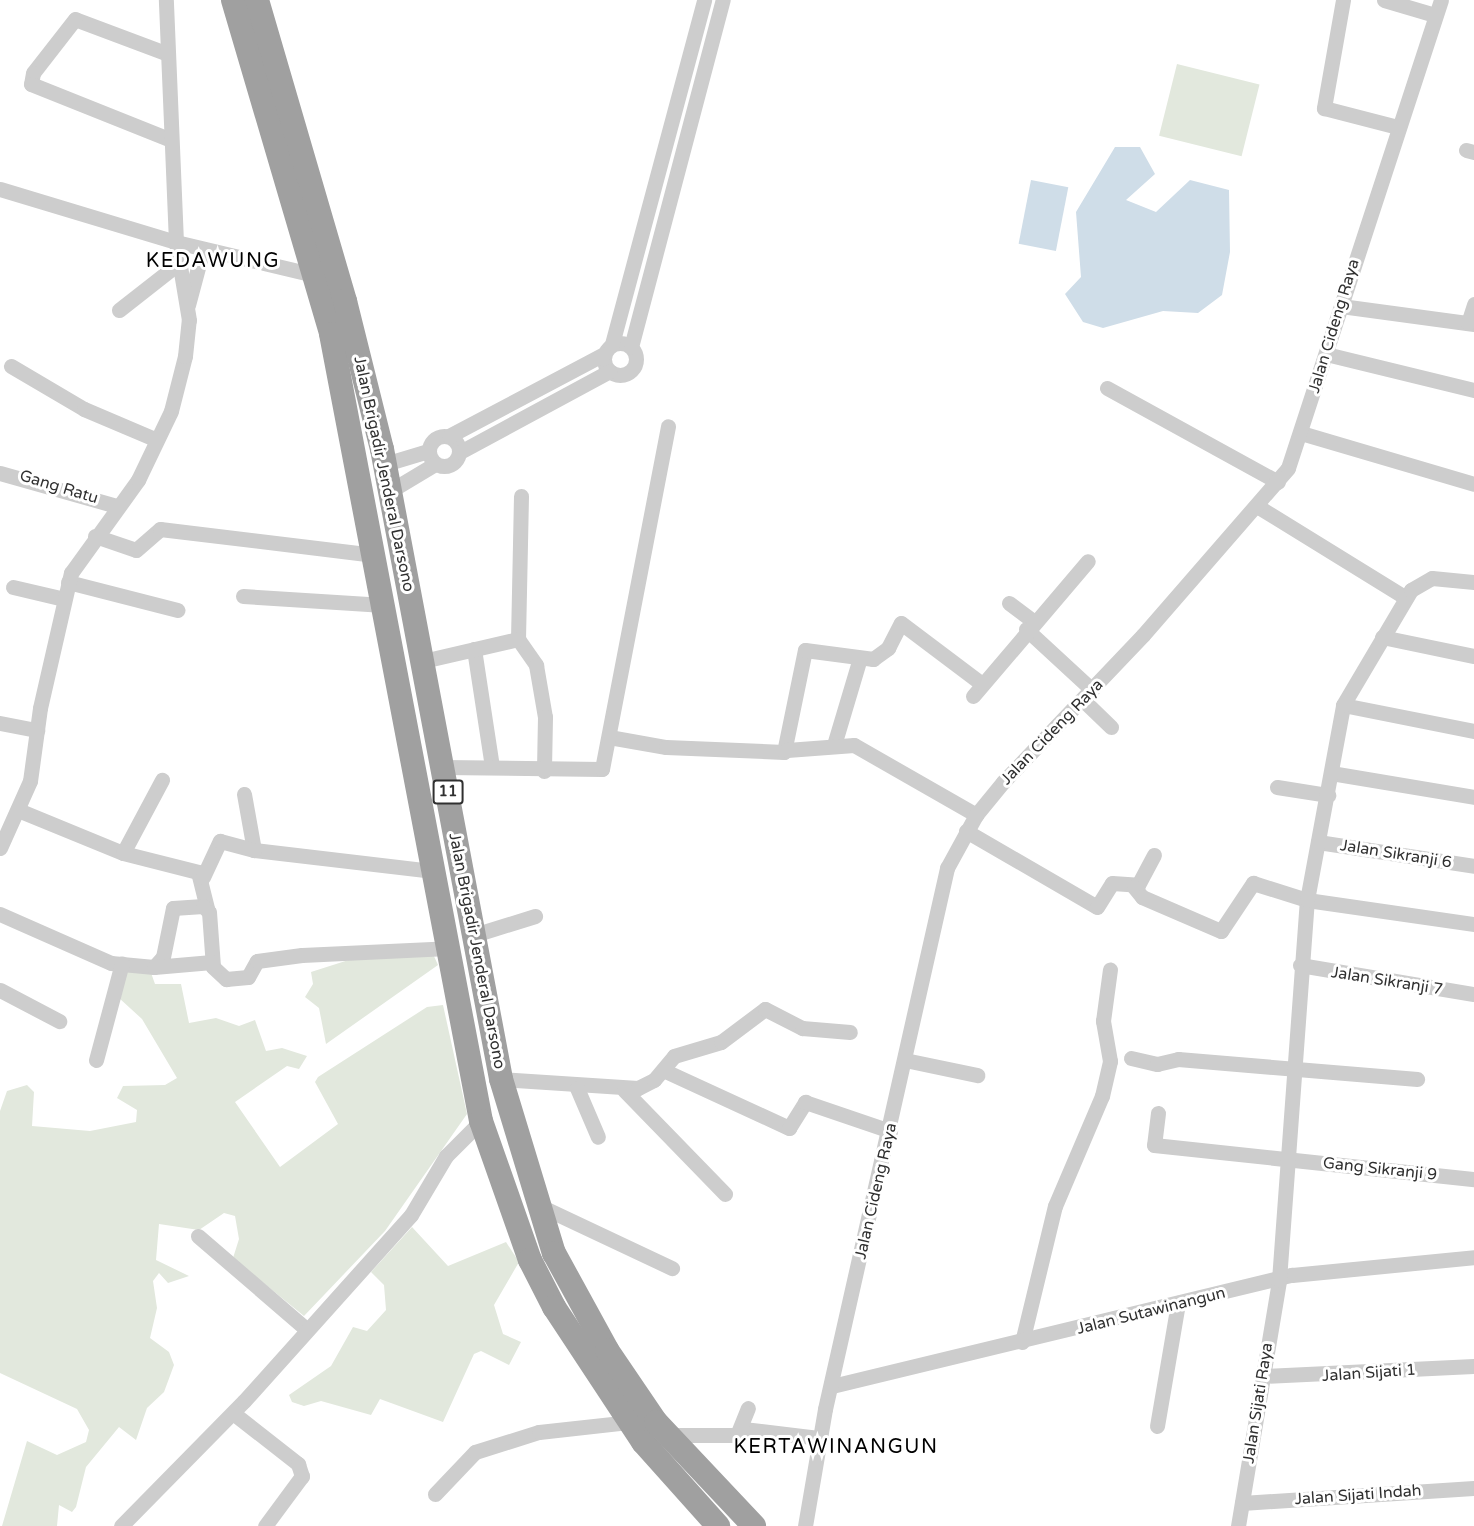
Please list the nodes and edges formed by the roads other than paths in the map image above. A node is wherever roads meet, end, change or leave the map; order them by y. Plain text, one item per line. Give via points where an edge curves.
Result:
1 (166, 0) edge
2 (704, 0) edge
3 (723, 0) edge
4 (1343, 0) edge
5 (1384, 0) edge
6 (1441, 0) edge
7 (242, 1) edge
8 (1436, 15) junction
9 (168, 54) junction
10 (1398, 127) junction
11 (285, 136) junction
12 (171, 140) junction
13 (7, 190) edge
14 (0, 202) edge
15 (176, 242) junction
16 (203, 249) junction
17 (179, 263) junction
18 (315, 275) junction
19 (335, 304) junction
20 (1474, 304) edge
21 (1341, 306) junction
22 (188, 308) junction
23 (119, 310) dead end
24 (1471, 323) edge
25 (631, 347) junction
26 (608, 349) junction
27 (1326, 354) junction
28 (11, 366) dead end
29 (610, 371) junction
30 (1107, 388) dead end
31 (1474, 390) edge
32 (668, 426) dead end
33 (1301, 433) junction
34 (449, 436) junction
35 (157, 440) junction
36 (459, 452) junction
37 (431, 458) junction
38 (385, 464) junction
39 (0, 473) edge
40 (1278, 482) junction
41 (1474, 484) edge
42 (390, 491) junction
43 (521, 496) dead end
44 (117, 506) junction
45 (1257, 506) junction
46 (95, 536) junction
47 (374, 555) junction
48 (1088, 561) dead end
49 (68, 582) junction
50 (1474, 582) edge
51 (13, 587) dead end
52 (243, 596) dead end
53 (1406, 598) junction
54 (64, 599) junction
55 (1009, 603) dead end
56 (384, 605) junction
57 (177, 610) dead end
58 (1029, 625) junction
59 (1382, 637) junction
60 (518, 639) junction
61 (474, 649) junction
62 (1474, 656) edge
63 (860, 658) junction
64 (423, 661) junction
65 (982, 684) junction
66 (1088, 695) junction
67 (973, 696) dead end
68 (1343, 705) junction
69 (0, 723) edge
70 (1111, 727) dead end
71 (37, 730) junction
72 (1474, 731) edge
73 (609, 737) junction
74 (834, 745) junction
75 (787, 750) junction
76 (492, 766) junction
77 (443, 767) junction
78 (544, 771) junction
79 (1331, 773) junction
80 (162, 780) dead end
81 (1277, 787) dead end
82 (244, 794) dead end
83 (1328, 795) junction
84 (1474, 797) edge
85 (976, 815) junction
86 (11, 816) edge
87 (966, 831) junction
88 (1318, 842) junction
89 (0, 848) edge
90 (254, 850) junction
91 (123, 853) junction
92 (1154, 855) dead end
93 (1474, 866) edge
94 (434, 871) junction
95 (203, 877) junction
96 (1134, 887) junction
97 (1307, 900) junction
98 (207, 909) junction
99 (0, 915) edge
100 (535, 916) dead end
101 (1474, 924) edge
102 (474, 935) junction
103 (448, 948) junction
104 (212, 962) junction
105 (122, 963) junction
106 (1300, 965) junction
107 (154, 967) junction
108 (1110, 969) dead end
109 (0, 990) edge
110 (1474, 994) edge
111 (59, 1021) dead end
112 (850, 1032) dead end
113 (1131, 1058) dead end
114 (96, 1060) dead end
115 (905, 1060) junction
116 (663, 1070) junction
117 (1290, 1071) junction
118 (977, 1075) dead end
119 (501, 1079) junction
120 (1417, 1079) dead end
121 (577, 1088) junction
122 (624, 1090) junction
123 (1158, 1113) dead end
124 (481, 1121) junction
125 (890, 1131) junction
126 (598, 1137) dead end
127 (1285, 1158) junction
128 (1474, 1179) edge
129 (725, 1194) dead end
130 (540, 1206) junction
131 (198, 1236) dead end
132 (1474, 1257) edge
133 (672, 1268) dead end
134 (1279, 1280) junction
135 (1178, 1303) junction
136 (305, 1328) junction
137 (1022, 1342) junction
138 (1474, 1366) edge
139 (1263, 1376) junction
140 (832, 1386) junction
141 (748, 1408) dead end
142 (233, 1413) junction
143 (630, 1422) junction
144 (1157, 1426) dead end
145 (743, 1430) junction
146 (668, 1436) junction
147 (820, 1438) junction
148 (1474, 1488) edge
149 (435, 1494) dead end
150 (1242, 1503) junction
151 (121, 1526) edge
152 (265, 1526) edge
153 (718, 1526) edge
154 (754, 1526) edge
155 (805, 1526) edge
156 (1238, 1526) edge

1 - 9 street
2 - 26 street
3 - 25 street
4 - 10 street via 1324,108
5 - 8 street
6 - 8 street, Jalan Cideng Raya
7 - 11 highway, Jalan Brigadir Jenderal Darsono / 11
8 - 10 street, Jalan Cideng Raya
9 - 12 street
9 - 12 street via 75,19 33,73 31,84
10 - 21 street, Jalan Cideng Raya
11 - 18 highway, Jalan Brigadir Jenderal Darsono / 11
11 - 19 highway, Jalan Brigadir Jenderal Darsono / 11
12 - 15 street
13 - 14 street
13 - 15 street
15 - 16 street
15 - 17 street
16 - 18 street
16 - 22 street
17 - 22 street
17 - 23 street
18 - 19 highway, Jalan Brigadir Jenderal Darsono / 11
19 - 38 highway, Jalan Brigadir Jenderal Darsono / 11
19 - 47 highway, Jalan Brigadir Jenderal Darsono / 11
20 - 24 street
21 - 24 street
21 - 27 street, Jalan Cideng Raya
22 - 35 street via 186,356
25 - 26 street
25 - 29 street via 636,358 632,369 621,375
26 - 29 street
26 - 34 street
27 - 31 street
27 - 33 street, Jalan Cideng Raya
28 - 35 street via 84,409
29 - 36 street
30 - 40 street
32 - 73 street
33 - 40 street, Jalan Cideng Raya
33 - 41 street
34 - 36 street
34 - 37 street via 437,437
35 - 44 street via 138,480
36 - 37 street via 450,465
37 - 38 street
37 - 42 street
38 - 42 highway, Jalan Brigadir Jenderal Darsono / 11
39 - 44 street, Gang Ratu
40 - 45 street, Jalan Cideng Raya
42 - 64 highway, Jalan Brigadir Jenderal Darsono / 11
43 - 60 street
44 - 46 street
45 - 53 street
45 - 66 street, Jalan Cideng Raya
46 - 47 street via 136,550 160,529
46 - 49 street
47 - 56 highway, Jalan Brigadir Jenderal Darsono / 11
48 - 58 street
49 - 54 street
49 - 57 street
50 - 53 street via 1432,578
51 - 54 street
52 - 56 street
53 - 59 street, Jalan Sijati Raya
54 - 71 street
55 - 58 street
56 - 94 highway, Jalan Brigadir Jenderal Darsono / 11
58 - 65 street
58 - 66 street
59 - 62 street
59 - 68 street, Jalan Sijati Raya
60 - 61 street
60 - 78 street via 536,665 545,717
61 - 64 street
61 - 76 street
63 - 65 street via 880,656 903,623
63 - 74 street
63 - 75 street via 808,649 800,657
64 - 77 highway, Jalan Brigadir Jenderal Darsono / 11
65 - 67 street
66 - 70 street
66 - 85 street, Jalan Cideng Raya
68 - 72 street
68 - 79 street, Jalan Sijati Raya
69 - 71 street
71 - 86 street via 30,781
73 - 75 street via 666,747
73 - 78 street via 599,772
74 - 75 street
74 - 85 street via 866,751
76 - 77 street
76 - 78 street
77 - 102 highway, Jalan Brigadir Jenderal Darsono / 11
79 - 83 street, Jalan Sijati Raya
79 - 84 street
80 - 91 street
81 - 83 street
82 - 90 street
83 - 88 street, Jalan Sijati Raya
85 - 87 street, Jalan Cideng Raya
86 - 89 street
86 - 91 street
87 - 96 street via 1094,906 1103,904 1112,883
87 - 115 street, Jalan Cideng Raya via 935,910
88 - 93 street, Jalan Sikranji 6
88 - 97 street, Jalan Sijati Raya
90 - 94 street
90 - 95 street via 220,841
91 - 95 street via 186,867
92 - 96 street
94 - 103 highway, Jalan Brigadir Jenderal Darsono / 11
95 - 98 street
96 - 97 street via 1142,897 1221,932 1253,883
97 - 101 street
97 - 106 street, Jalan Sijati Raya
98 - 104 street
98 - 107 street via 177,905 171,915 163,957
99 - 105 street via 57,944
100 - 102 street
102 - 119 highway, Jalan Brigadir Jenderal Darsono / 11
103 - 104 street via 257,961 244,978 220,976
103 - 124 highway, Jalan Brigadir Jenderal Darsono / 11
104 - 107 street
105 - 107 street
105 - 114 street
106 - 110 street, Jalan Sikranji 7
106 - 117 street, Jalan Sijati Raya
108 - 137 street via 1103,1021 1110,1061 1102,1096 1055,1206
109 - 111 street
112 - 116 street via 802,1028 765,1009 741,1032 684,1050
113 - 117 street
115 - 118 street
115 - 125 street, Jalan Cideng Raya
116 - 122 street via 654,1080
116 - 125 street via 789,1128 805,1102
117 - 120 street
117 - 127 street, Jalan Sijati Raya
119 - 121 street
119 - 130 highway, Jalan Brigadir Jenderal Darsono / 11
121 - 122 street
121 - 126 street
122 - 129 street
123 - 127 street, Gang Sikranji 9 via 1154,1145
124 - 136 street via 446,1156 411,1215
124 - 143 highway, Jalan Brigadir Jenderal Darsono / 11 via 530,1260
125 - 140 street, Jalan Cideng Raya
127 - 128 street, Gang Sikranji 9
127 - 134 street, Jalan Sijati Raya
130 - 133 street
130 - 146 highway, Jalan Brigadir Jenderal Darsono / 11 via 554,1253 591,1321
131 - 136 street
132 - 134 street, Jalan Sutawinangun
134 - 135 street, Jalan Sutawinangun
134 - 139 street, Jalan Sijati Raya
135 - 137 street, Jalan Sutawinangun
135 - 144 street
136 - 142 street
137 - 140 street, Jalan Sutawinangun
138 - 139 street, Jalan Sijati 1
139 - 150 street, Jalan Sijati Raya
140 - 147 street, Jalan Cideng Raya
141 - 145 street
142 - 151 street
142 - 152 street via 298,1464 302,1476
143 - 149 street via 539,1432 475,1452
143 - 153 highway, Jalan Brigadir Jenderal Darsono / 11
145 - 146 street via 729,1437
145 - 147 street
146 - 154 highway, Jalan Brigadir Jenderal Darsono / 11
147 - 155 street, Jalan Cideng Raya
148 - 150 street, Jalan Sijati Indah
150 - 156 street, Jalan Sijati Raya

